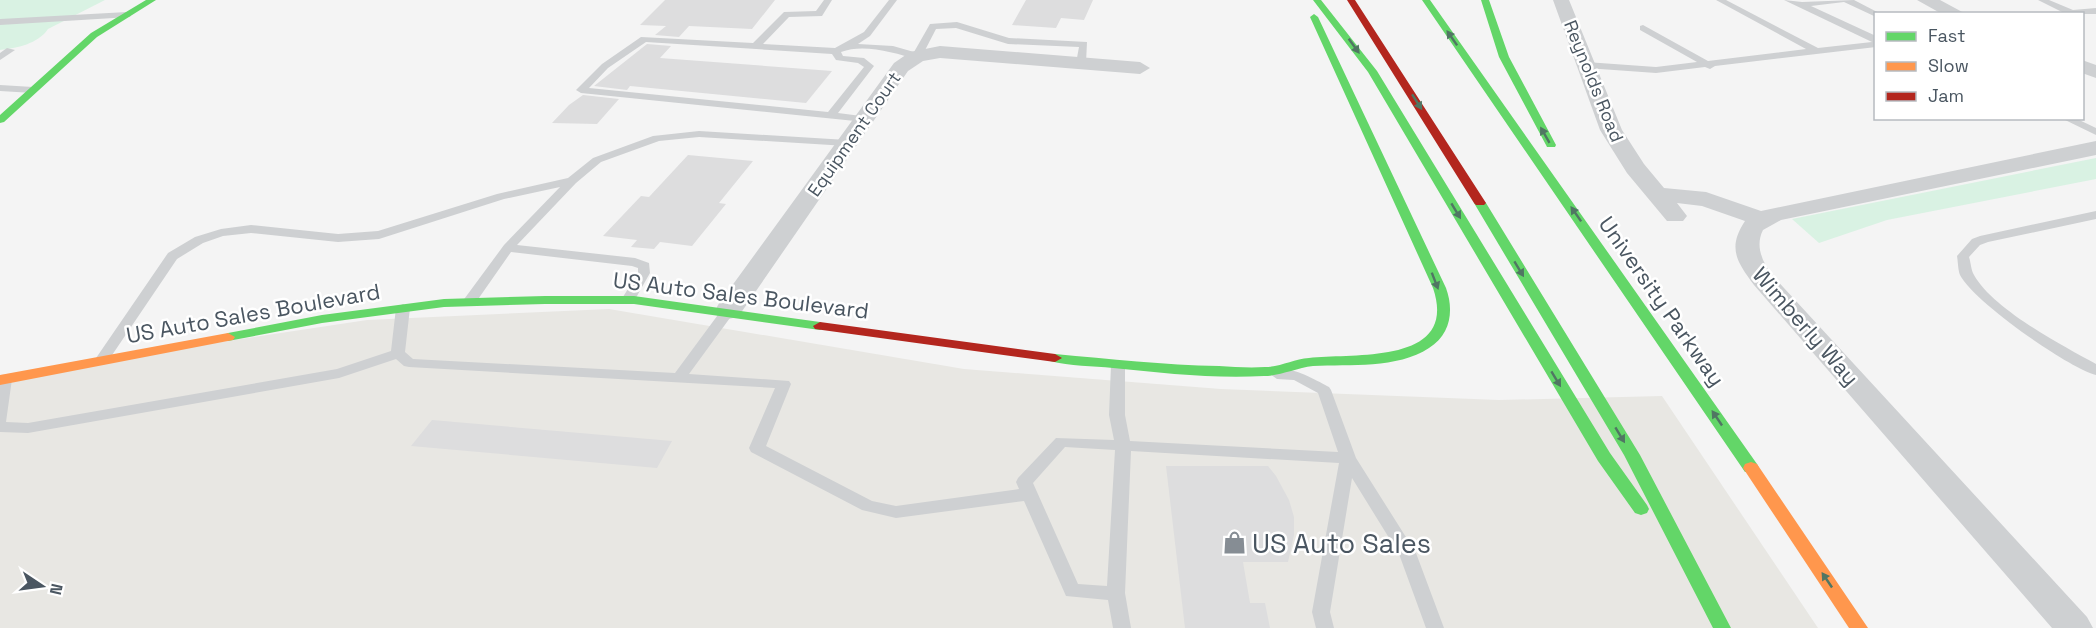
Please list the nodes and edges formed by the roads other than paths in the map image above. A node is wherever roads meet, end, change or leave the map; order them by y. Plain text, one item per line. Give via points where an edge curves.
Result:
1 (152, 0) edge
2 (828, 0) edge
3 (893, 0) edge
4 (1305, 0) edge
5 (1317, 0) edge
6 (1352, 0) edge
7 (1426, 0) edge
8 (1485, 0) edge
9 (1561, 0) edge
10 (1720, 0) edge
11 (1788, 0) edge
12 (1841, 0) edge
13 (1847, 0) edge
14 (1925, 0) edge
15 (2042, 0) edge
16 (1801, 6) junction
17 (1953, 12) edge
18 (2072, 12) edge
19 (1874, 13) edge
20 (127, 15) junction
21 (0, 22) edge
22 (1643, 28) dead end
23 (1874, 42) edge
24 (1874, 42) edge
25 (756, 45) junction
26 (849, 46) junction
27 (10, 50) dead end
28 (836, 51) junction
29 (1816, 51) junction
30 (917, 56) junction
31 (0, 57) edge
32 (1081, 63) junction
33 (1586, 65) junction
34 (1710, 66) junction
35 (1140, 68) dead end
36 (0, 88) edge
37 (33, 90) junction
38 (830, 116) junction
39 (864, 119) junction
40 (0, 120) edge
41 (2070, 120) edge
42 (2096, 132) edge
43 (847, 143) junction
44 (2096, 148) edge
45 (1557, 156) dead end
46 (572, 181) junction
47 (1657, 194) junction
48 (1587, 206) dead end
49 (2096, 215) edge
50 (1676, 216) dead end
51 (1760, 219) junction
52 (508, 248) junction
53 (628, 300) junction
54 (469, 302) junction
55 (403, 308) junction
56 (728, 311) junction
57 (1670, 348) junction
58 (398, 353) junction
59 (101, 361) junction
60 (1118, 365) junction
61 (2096, 370) edge
62 (1266, 372) junction
63 (680, 378) junction
64 (3, 380) edge
65 (0, 419) edge
66 (0, 427) edge
67 (1123, 445) junction
68 (1348, 458) junction
69 (1029, 494) junction
70 (1700, 591) junction
71 (1116, 593) junction
72 (1122, 628) edge
73 (1325, 628) edge
74 (1435, 628) edge
75 (1722, 628) edge
76 (1859, 628) edge
77 (2074, 628) edge

1 - 20 main road
2 - 25 lane via 819,14 788,14
3 - 26 lane via 867,34
4 -> 62 main road, US Auto Sales Boulevard via 1427,260 1444,316 1436,334 1406,354 1310,362
5 -> 70 main road via 1383,88 1604,457
6 -> 70 main road via 1633,457
57 -> 7 main road, University Parkway
45 -> 8 main road via 1515,83
9 - 33 street, Reynolds Road
10 - 29 lane
11 - 16 lane
12 - 16 lane
13 - 19 lane
14 - 17 street
15 - 18 lane
16 - 24 lane
20 - 21 lane
20 - 37 main road via 94,34
22 - 34 lane
23 - 29 lane
25 - 28 lane
25 - 38 lane via 644,39 605,66 581,90
26 - 28 lane
26 - 30 lane via 893,49
27 - 31 lane
28 - 38 lane via 839,58 861,60 869,66
29 - 34 lane
30 - 32 street, Equipment Court via 940,52
30 - 32 lane via 933,26 957,25 1008,41 1084,44
30 - 39 street, Equipment Court via 902,67
32 - 35 street, Equipment Court
33 - 34 lane via 1656,70
33 - 47 street, Reynolds Road via 1611,130
36 - 37 lane
37 - 40 main road
38 - 39 lane
39 - 43 street, Equipment Court
41 - 42 lane
43 - 46 lane via 699,134 657,138 597,160
43 - 56 street, Equipment Court
44 - 51 street
46 - 52 lane
46 - 59 lane via 501,196 355,239 251,229 199,240 172,256
47 - 50 street, Reynolds Road
47 - 51 street via 1713,201
48 - 57 main road
49 - 61 lane via 1984,239 1967,249 1962,258 1965,273 1996,308
51 - 77 street, Wimberly Way via 1746,243 1752,267
52 - 53 lane via 645,266
52 - 54 lane
53 - 54 main road, US Auto Sales Boulevard
53 - 56 main road, US Auto Sales Boulevard
54 - 55 main road, US Auto Sales Boulevard
55 - 58 lane
55 - 59 main road, US Auto Sales Boulevard via 322,319
56 - 60 main road, US Auto Sales Boulevard
56 - 63 lane
76 -> 57 main road, University Parkway
58 - 63 lane via 409,363
58 - 66 lane via 339,373 28,429
59 - 64 main road, US Auto Sales Boulevard
60 - 62 main road, US Auto Sales Boulevard
60 - 67 lane via 1117,415
62 - 68 lane via 1297,376 1324,390
63 - 69 lane via 784,384 757,448 868,506 896,512
64 - 65 lane
67 - 68 lane
67 - 69 lane via 1061,442 1024,482
67 - 71 lane
68 - 73 lane via 1321,612
68 - 74 lane via 1407,553
69 - 71 lane via 1072,591
70 - 75 main road
71 - 72 lane

